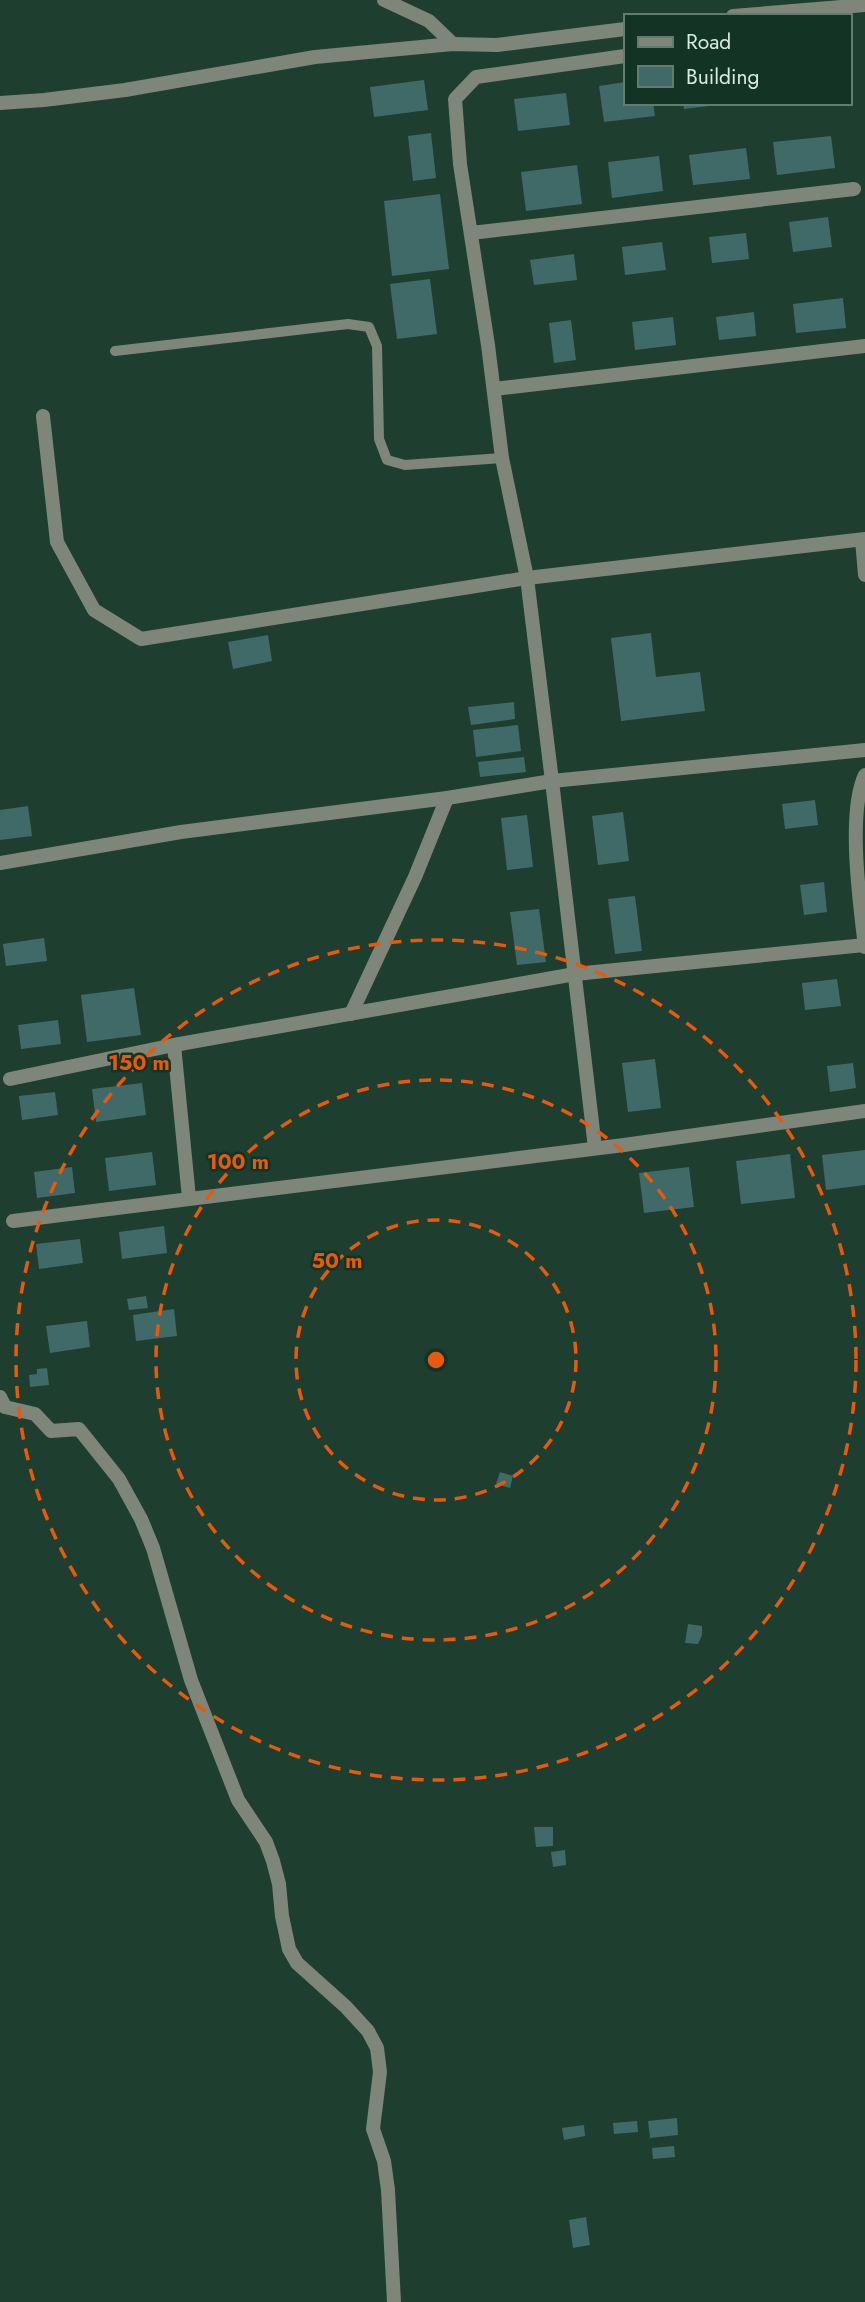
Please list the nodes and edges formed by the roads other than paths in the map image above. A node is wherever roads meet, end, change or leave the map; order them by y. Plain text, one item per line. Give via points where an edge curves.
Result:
1 (384, 0) edge
2 (865, 5) edge
3 (757, 14) edge
4 (624, 29) edge
5 (453, 44) junction
6 (624, 56) edge
7 (0, 103) edge
8 (854, 190) dead end
9 (471, 233) junction
10 (865, 346) edge
11 (115, 351) dead end
12 (494, 389) junction
13 (43, 416) dead end
14 (502, 458) junction
15 (863, 540) edge
16 (865, 575) edge
17 (527, 578) junction
18 (865, 750) edge
19 (865, 775) edge
20 (552, 781) junction
21 (447, 798) junction
22 (0, 863) edge
23 (865, 946) edge
24 (575, 974) junction
25 (351, 1014) junction
26 (174, 1045) junction
27 (10, 1079) dead end
28 (865, 1111) edge
29 (595, 1148) junction
30 (189, 1198) junction
31 (13, 1221) dead end
32 (0, 1397) edge
33 (394, 2302) edge

1 - 5 street via 429,21
2 - 3 street
4 - 5 street via 497,45
5 - 7 street via 315,57 125,90
6 - 9 street via 475,77 455,99
8 - 9 street
9 - 12 street
10 - 12 street
11 - 14 lane via 348,324 369,327 377,345 379,439 387,460 405,465
12 - 14 street
13 - 17 street via 57,542 94,610 141,639
14 - 17 street
15 - 16 street
15 - 17 street
17 - 20 street
18 - 20 street
19 - 23 street via 856,812
20 - 21 street
20 - 24 street
21 - 22 street via 181,832
21 - 25 street
23 - 24 street
24 - 25 street
24 - 29 street
25 - 26 street
26 - 27 street
26 - 30 street
28 - 29 street
29 - 30 street
30 - 31 street
32 - 33 street via 5,1407 35,1414 51,1431 79,1429 119,1479 153,1548 191,1680 238,1800 270,1851 289,1949 297,1963 368,2031 377,2048 380,2072 373,2129 388,2190

